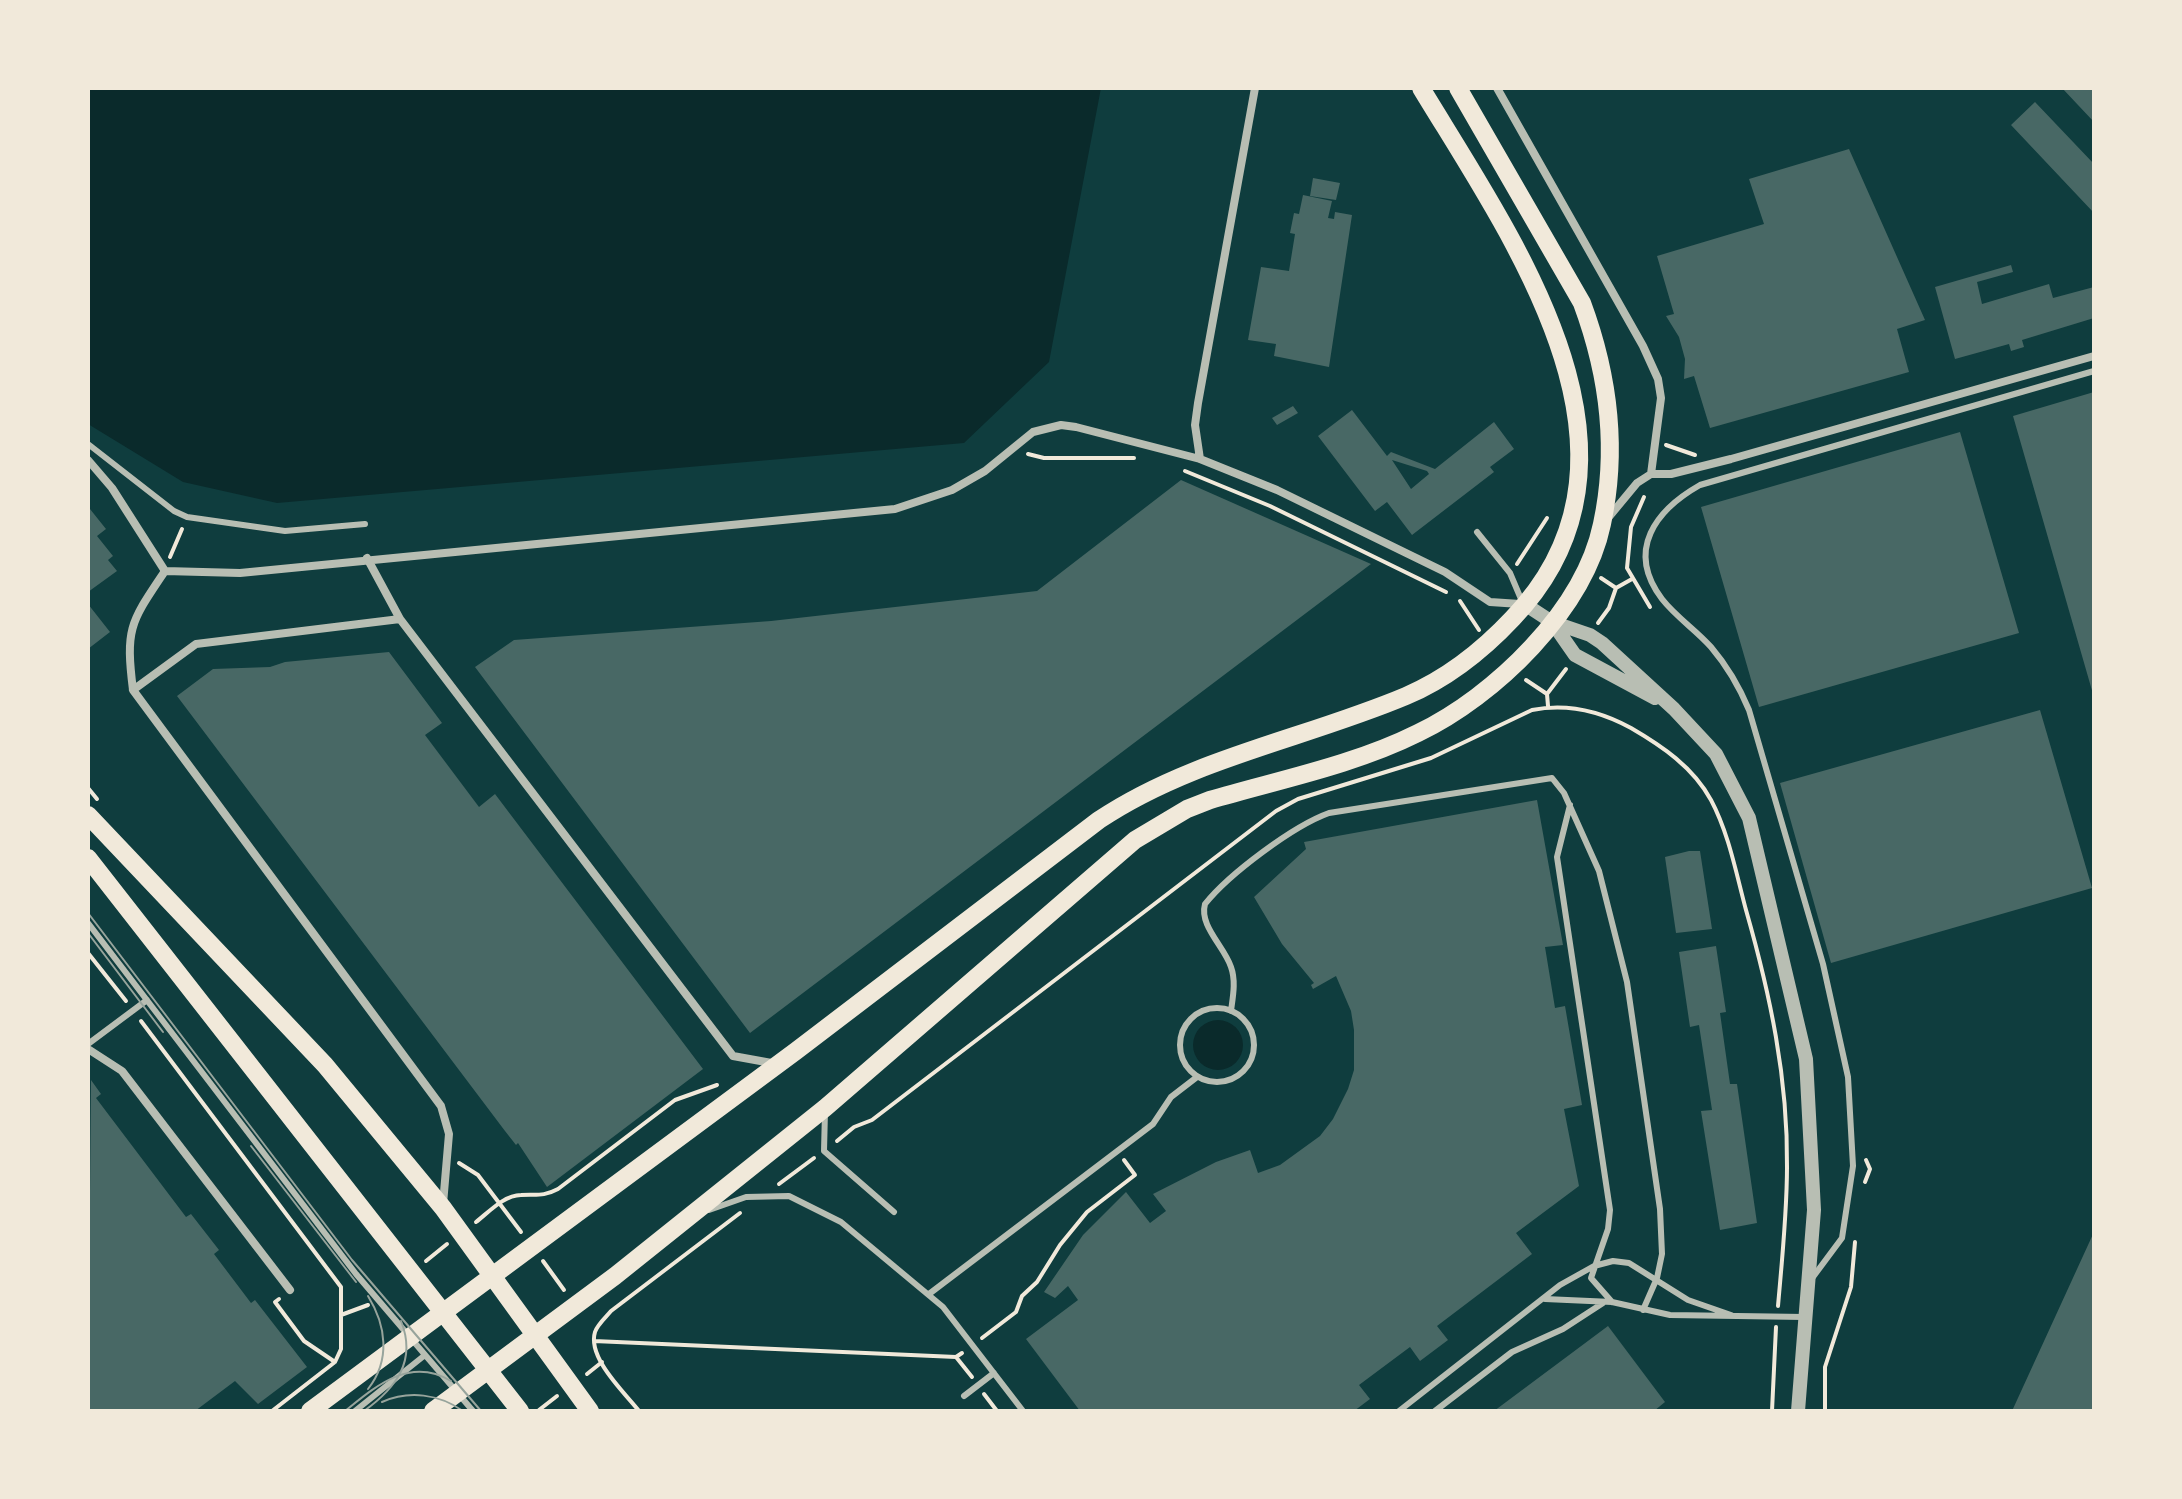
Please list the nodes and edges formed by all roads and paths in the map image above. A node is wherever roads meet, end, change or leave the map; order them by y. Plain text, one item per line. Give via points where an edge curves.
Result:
1 (1255, 88) edge
2 (1421, 88) edge
3 (1458, 88) edge
4 (1497, 88) edge
5 (2094, 356) edge
6 (2094, 371) edge
7 (88, 444) edge
8 (1015, 446) junction
9 (1143, 459) dead end
10 (1200, 459) junction
11 (88, 460) edge
12 (1171, 465) dead end
13 (1651, 474) junction
14 (1644, 497) dead end
15 (187, 517) junction
16 (365, 524) dead end
17 (1602, 525) junction
18 (1477, 532) dead end
19 (367, 558) junction
20 (165, 571) junction
21 (1616, 588) dead end
22 (1448, 593) dead end
23 (1459, 600) dead end
24 (1526, 605) junction
25 (400, 619) junction
26 (1552, 622) junction
27 (1474, 624) dead end
28 (133, 690) junction
29 (1547, 694) dead end
30 (1548, 707) junction
31 (1674, 709) junction
32 (1570, 805) junction
33 (88, 815) edge
34 (88, 858) edge
35 (88, 923) edge
36 (88, 953) edge
37 (147, 1000) junction
38 (133, 1011) junction
39 (1231, 1011) junction
40 (88, 1046) edge
41 (778, 1064) junction
42 (1197, 1077) junction
43 (719, 1085) dead end
44 (825, 1108) junction
45 (1118, 1150) junction
46 (824, 1151) junction
47 (765, 1194) junction
48 (499, 1204) junction
49 (443, 1208) junction
50 (894, 1212) dead end
51 (687, 1218) junction
52 (461, 1233) junction
53 (532, 1247) junction
54 (1594, 1266) junction
55 (493, 1276) junction
56 (1657, 1278) junction
57 (1811, 1280) junction
58 (290, 1290) joint
59 (929, 1294) junction
60 (1545, 1299) junction
61 (1608, 1302) junction
62 (576, 1305) junction
63 (1643, 1310) junction
64 (445, 1311) junction
65 (1731, 1315) junction
66 (1777, 1317) junction
67 (1804, 1317) junction
68 (595, 1331) junction
69 (535, 1335) junction
70 (410, 1337) junction
71 (594, 1341) junction
72 (973, 1345) junction
73 (425, 1355) junction
74 (335, 1362) junction
75 (489, 1369) junction
76 (994, 1373) junction
77 (457, 1393) junction
78 (964, 1396) dead end
79 (272, 1411) edge
80 (310, 1411) edge
81 (355, 1411) edge
82 (433, 1411) edge
83 (473, 1411) edge
84 (520, 1411) edge
85 (590, 1411) edge
86 (639, 1411) edge
87 (1023, 1411) edge
88 (1399, 1411) edge
89 (1435, 1411) edge
90 (1772, 1411) edge
91 (1798, 1411) edge

1 - 10 street via 1198,403
2 - 24 main road via 1471,170 1555,330 1577,404 1579,460 1563,539
3 - 17 main road via 1582,303 1596,340 1611,444
4 - 13 street via 1658,379 1661,398
5 - 13 street via 1731,459
6 - 57 lane via 1700,485 1671,502 1649,531 1648,571 1662,599 1710,645 1736,679 1749,710 1823,964 1848,1077 1853,1166 1842,1238
7 - 15 lane
8 - 9 path via 1044,458
8 - 10 street via 1033,432 1061,425
8 - 19 street via 952,490 895,509
10 - 24 street via 1277,490 1445,572 1490,602
11 - 20 street
12 - 22 path via 1270,506
13 - 17 street
14 - 21 path via 1631,527 1627,560 1632,579
15 - 16 lane via 285,531
15 - 20 path
17 - 26 main road via 1584,570
18 - 24 lane via 1510,573
19 - 20 street via 240,573
19 - 25 street
20 - 28 street via 135,616 127,639
23 - 27 path
24 - 26 street
24 - 41 main road via 1462,663 1409,695 1187,773 1126,802
25 - 28 street via 196,644
25 - 41 street via 733,1056
26 - 31 street via 1602,643
26 - 31 street via 1575,655
26 - 44 main road via 1493,686 1417,734 1210,800 1135,840
28 - 49 street via 441,1106 449,1134
29 - 30 path
30 - 46 path via 1431,758 1298,799 1276,811 979,1040
30 - 66 path via 1597,712 1646,737 1690,772 1725,830 1772,1006 1781,1061 1788,1165
31 - 57 street via 1716,754 1740,794 1792,990 1806,1059 1812,1130
32 - 39 lane via 1560,784 1543,777 1329,813 1293,831 1205,904 1204,916 1231,965
32 - 54 lane via 1557,857 1610,1210
32 - 56 lane via 1599,871 1627,982 1660,1209
33 - 49 main road via 325,1065
34 - 64 main road
35 - 37 lane
36 - 38 path
37 - 38 lane
37 - 70 lane via 285,1184
38 - 40 lane
38 - 74 path via 341,1287 341,1349
39 - 42 lane via 1202,1011 1182,1032 1184,1062
39 - 42 lane via 1251,1032 1250,1062 1227,1081
40 - 58 street via 122,1071
41 - 53 main road
42 - 45 lane via 1171,1097 1153,1124
43 - 48 path via 675,1100 558,1189
44 - 46 lane
44 - 51 main road
45 - 59 lane
45 - 72 path via 1135,1175 1087,1212 1022,1296 1016,1312
46 - 47 path
46 - 50 lane
47 - 51 lane
47 - 59 lane via 789,1196 841,1222
47 - 68 path via 611,1311
48 - 52 path
48 - 53 path
49 - 52 main road
51 - 62 main road
52 - 55 main road
53 - 55 main road
53 - 62 path
54 - 56 lane via 1629,1263
54 - 60 lane
54 - 61 lane via 1591,1278
55 - 64 main road
55 - 69 main road
56 - 63 lane
56 - 65 lane via 1688,1300
57 - 67 street
58 - 74 path via 275,1302 304,1341
59 - 72 lane
60 - 61 lane
60 - 88 lane
61 - 63 lane
61 - 89 lane via 1512,1352
62 - 68 path
62 - 69 main road
63 - 65 lane
64 - 70 main road
64 - 75 main road
65 - 66 lane
66 - 67 lane
66 - 90 path
67 - 91 street
68 - 71 path
69 - 75 main road
69 - 85 main road
70 - 73 lane
70 - 80 main road
71 - 72 path via 956,1357
71 - 86 path via 602,1362
72 - 76 lane
73 - 77 lane
73 - 81 lane
74 - 79 path
75 - 77 main road
75 - 84 main road
76 - 78 lane
76 - 87 lane
77 - 82 main road
77 - 83 lane

